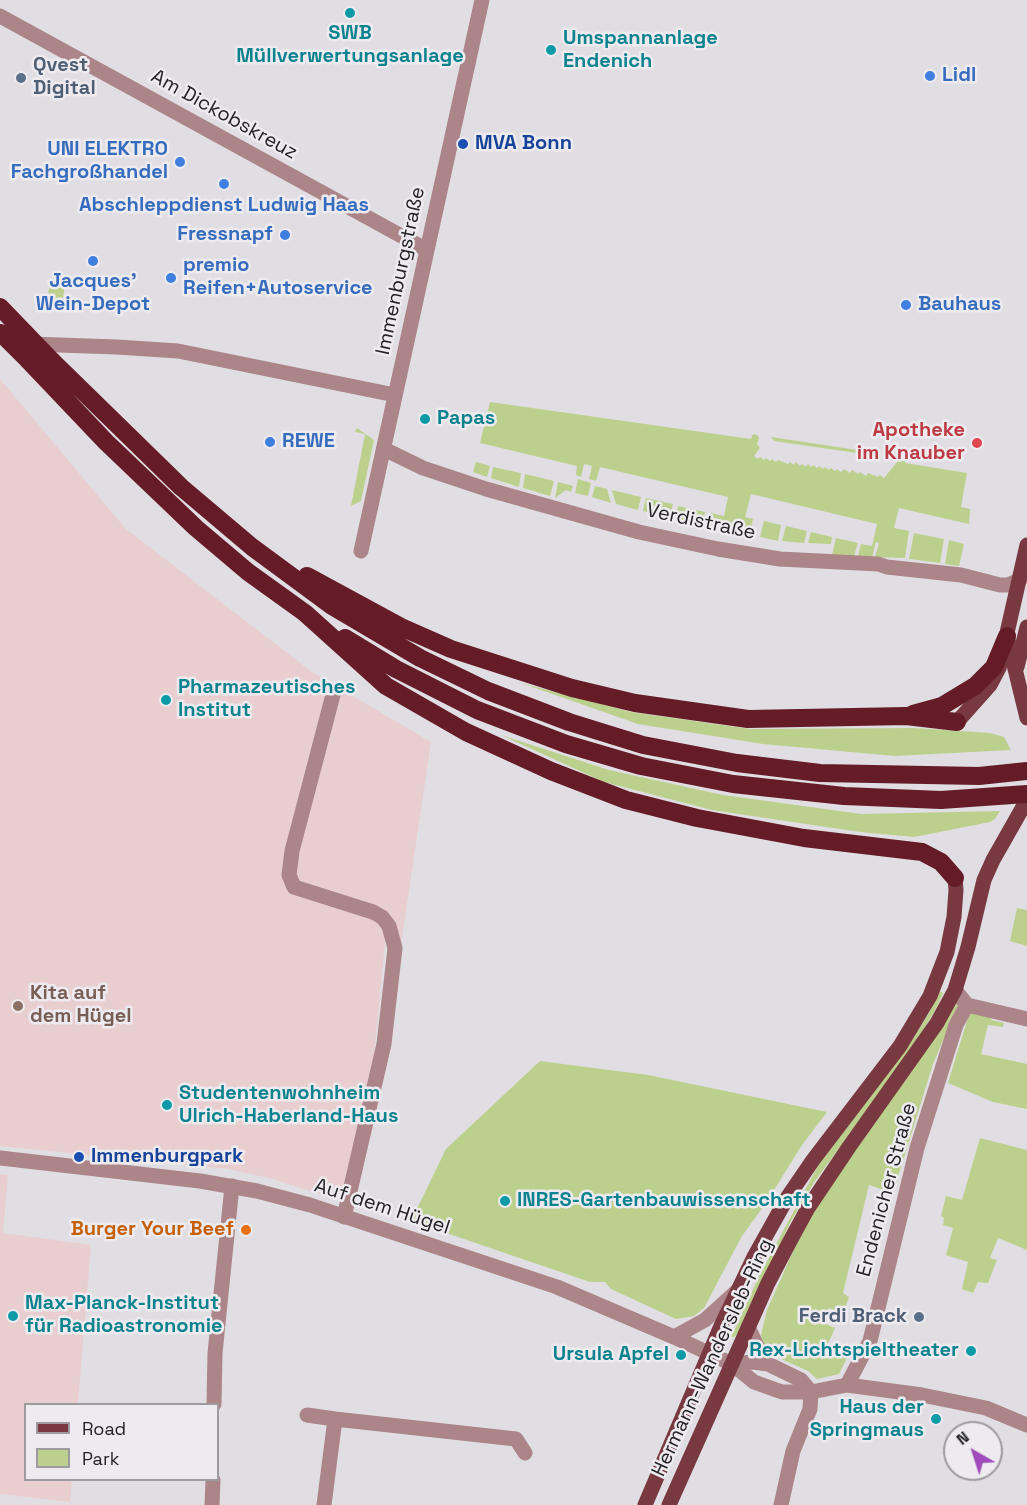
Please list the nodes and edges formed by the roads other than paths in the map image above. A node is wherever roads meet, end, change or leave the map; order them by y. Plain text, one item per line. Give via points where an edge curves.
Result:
1 (482, 0) edge
2 (0, 16) edge
3 (427, 250) junction
4 (0, 308) edge
5 (0, 336) edge
6 (395, 395) junction
7 (384, 449) junction
8 (1027, 545) edge
9 (252, 547) junction
10 (361, 551) dead end
11 (1020, 580) junction
12 (305, 614) junction
13 (1027, 627) edge
14 (1007, 636) junction
15 (1017, 670) junction
16 (334, 691) dead end
17 (906, 716) junction
18 (1027, 718) edge
19 (957, 722) joint
20 (1027, 771) edge
21 (1027, 794) edge
22 (1027, 800) edge
23 (955, 878) joint
24 (976, 915) junction
25 (947, 952) junction
26 (955, 990) junction
27 (967, 1005) junction
28 (1027, 1019) edge
29 (0, 1158) edge
30 (232, 1186) junction
31 (344, 1217) junction
32 (737, 1291) junction
33 (748, 1327) junction
34 (674, 1337) junction
35 (709, 1354) junction
36 (768, 1364) junction
37 (732, 1365) junction
38 (847, 1385) junction
39 (811, 1392) junction
40 (214, 1403) edge
41 (307, 1415) dead end
42 (335, 1419) junction
43 (1027, 1425) edge
44 (525, 1453) dead end
45 (213, 1481) edge
46 (212, 1505) edge
47 (324, 1505) edge
48 (645, 1505) edge
49 (669, 1505) edge
50 (781, 1505) edge

1 - 3 street, Immenburgstraße
2 - 3 street, Am Dickobskreuz
3 - 6 street, Immenburgstraße
4 - 9 highway, bridge via 181,488
5 - 6 street via 178,351
5 - 12 highway, bridge via 196,528
6 - 7 street, Immenburgstraße
7 - 10 street, Immenburgstraße
7 - 11 street, Verdistraße via 423,468 486,489 639,532 718,549 780,559 878,564 961,575 1000,585
8 - 11 main road
9 - 17 highway via 400,627 451,649 572,688 634,704 748,719
9 - 20 highway via 332,606 420,658 488,691 643,745 820,774 979,776
11 - 14 main road
12 - 21 highway via 396,669 477,710 566,744 641,766 733,784 844,796 941,800
12 - 23 highway via 386,686 466,732 551,771 626,800 697,818 804,838 922,852 941,862
13 - 15 main road
14 - 15 main road
14 - 17 highway via 994,667 975,686 942,706
14 - 19 main road via 990,686
15 - 18 main road
16 - 31 street via 289,875 294,887 382,917 395,948 384,1044
17 - 19 highway
22 - 24 main road via 984,880
23 - 25 main road via 954,916
24 - 25 main road
24 - 26 main road
25 - 32 main road, Hermann-Wandersleb-Ring via 930,996 900,1046 785,1202
26 - 27 street
26 - 33 main road, Hermann-Wandersleb-Ring via 808,1208
27 - 28 street
27 - 38 street, Endenicher Straße via 956,1025 918,1148 870,1341
29 - 30 street, Auf dem Hügel
30 - 31 street, Auf dem Hügel
30 - 40 street via 215,1353
31 - 34 street, Auf dem Hügel via 557,1287
32 - 34 street via 705,1320
32 - 35 main road, Hermann-Wandersleb-Ring
33 - 36 street
33 - 37 main road, Hermann-Wandersleb-Ring
34 - 35 street, Auf dem Hügel
35 - 37 street, Auf dem Hügel
35 - 48 main road, Hermann-Wandersleb-Ring
36 - 37 street
36 - 39 street via 801,1380
37 - 39 street, Auf dem Hügel via 754,1382 782,1392
37 - 49 main road, Hermann-Wandersleb-Ring
38 - 39 street, Auf dem Hügel
38 - 43 street, Auf dem Hügel via 986,1408
39 - 50 street via 810,1409 793,1451
41 - 42 street
42 - 44 street via 516,1439
42 - 47 street
45 - 46 street

